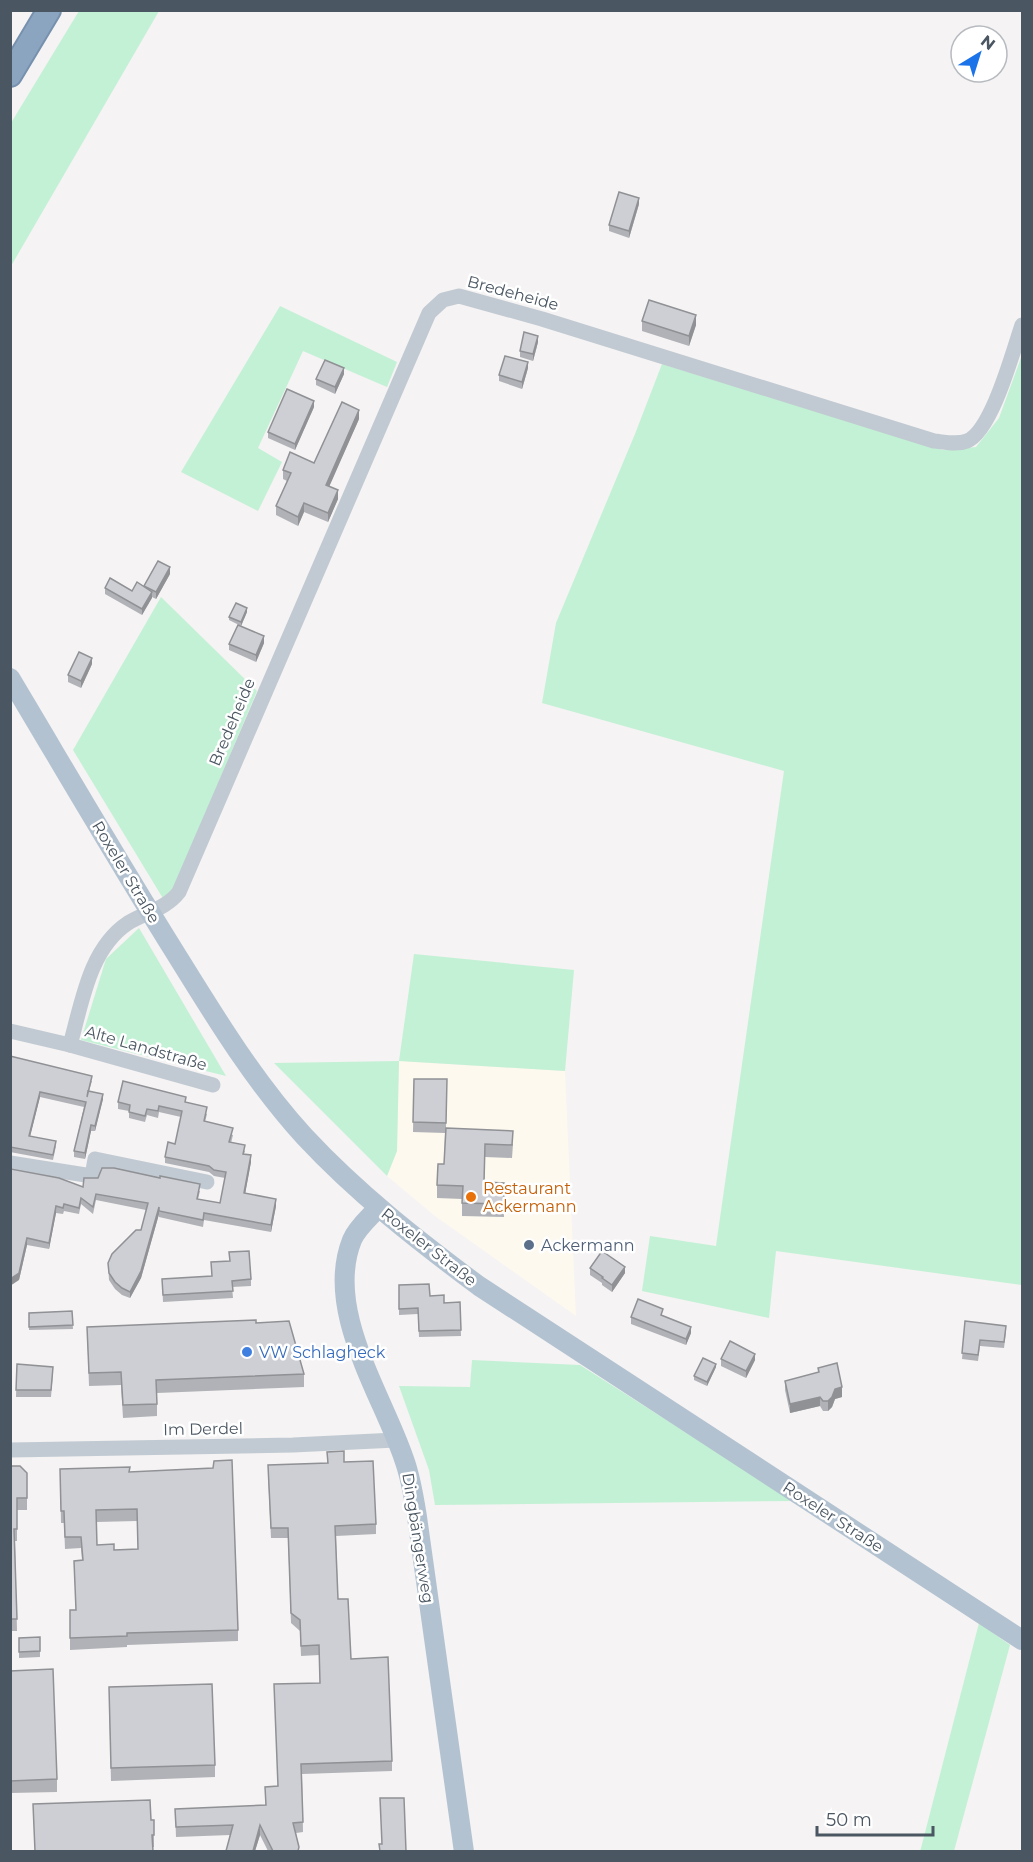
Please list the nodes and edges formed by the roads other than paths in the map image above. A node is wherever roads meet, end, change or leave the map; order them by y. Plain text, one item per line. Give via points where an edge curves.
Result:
1 (50, 10) edge
2 (10, 75) edge
3 (1023, 325) edge
4 (10, 678) edge
5 (150, 912) junction
6 (10, 1031) edge
7 (70, 1045) junction
8 (213, 1085) dead end
9 (10, 1163) edge
10 (207, 1182) dead end
11 (378, 1208) junction
12 (396, 1440) junction
13 (10, 1450) edge
14 (1023, 1640) edge
15 (464, 1851) edge

1 - 2 highway
3 - 5 street, Bredeheide via 990,414 968,441 956,443 934,441 542,319 459,296 443,300 429,313 178,892 171,902
4 - 5 main road, Roxeler Straße
5 - 7 street, Alte Landstraße via 126,924 102,949
5 - 11 main road, Roxeler Straße via 264,1088 303,1135
6 - 7 street, Alte Landstraße
7 - 8 street, Alte Landstraße
9 - 10 street via 92,1176 95,1159
11 - 12 main road, Dingbängerweg via 352,1241 345,1297 353,1332
11 - 14 main road, Roxeler Straße via 415,1239 544,1330
12 - 13 street, Im Derdel
12 - 15 main road, Dingbängerweg via 409,1472 417,1517

